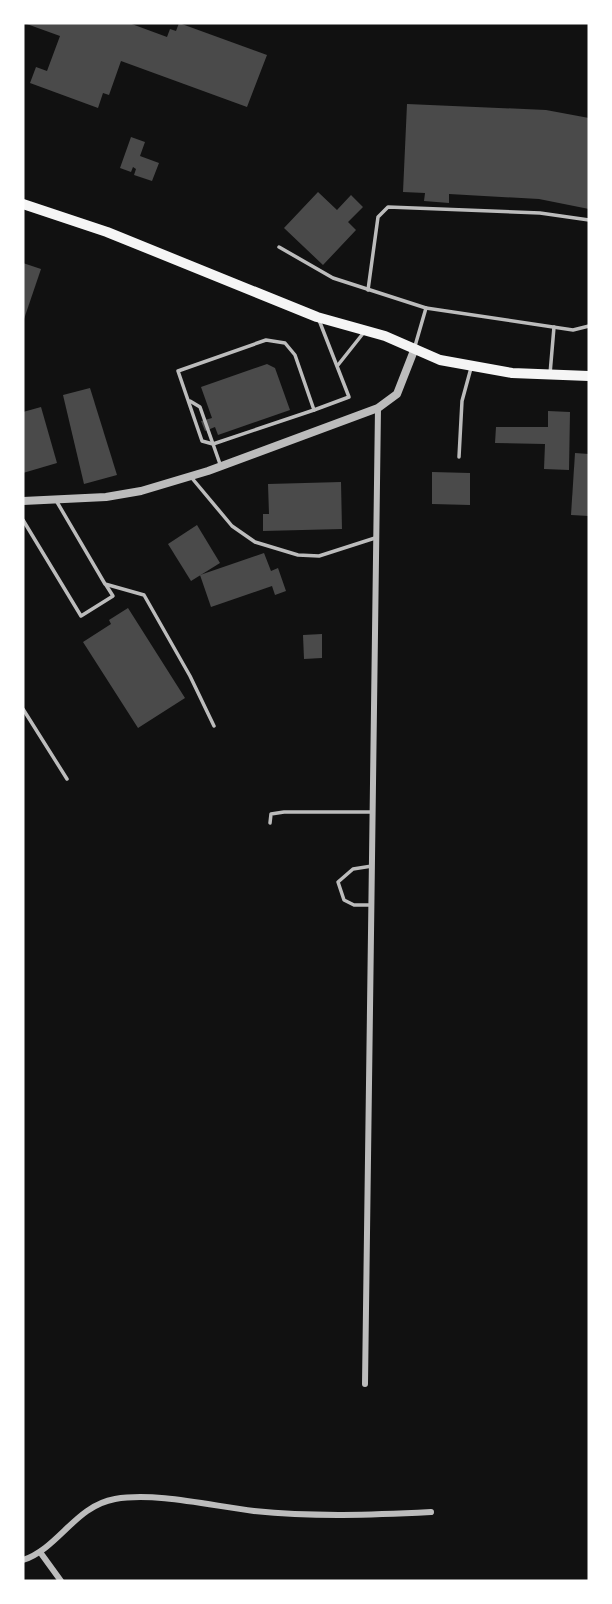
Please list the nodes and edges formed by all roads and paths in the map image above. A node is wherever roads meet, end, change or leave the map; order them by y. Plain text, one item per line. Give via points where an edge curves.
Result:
1 (23, 204) edge
2 (589, 220) edge
3 (279, 247) dead end
4 (368, 290) junction
5 (426, 308) junction
6 (317, 317) junction
7 (589, 326) edge
8 (554, 327) junction
9 (366, 331) junction
10 (415, 348) junction
11 (338, 365) junction
12 (471, 366) junction
13 (550, 373) junction
14 (589, 376) edge
15 (188, 400) junction
16 (378, 408) junction
17 (314, 410) junction
18 (213, 444) junction
19 (459, 457) dead end
20 (220, 466) junction
21 (190, 476) junction
22 (56, 500) junction
23 (23, 501) edge
24 (23, 520) edge
25 (377, 537) junction
26 (106, 584) junction
27 (23, 709) edge
28 (214, 726) dead end
29 (67, 779) dead end
30 (372, 812) junction
31 (270, 823) dead end
32 (372, 866) junction
33 (372, 905) junction
34 (365, 1384) dead end
35 (431, 1512) dead end
36 (40, 1552) junction
37 (23, 1560) edge
38 (61, 1581) edge

1 - 6 main road via 107,232
2 - 4 lane via 540,213 388,207 378,217
3 - 4 lane via 333,278
4 - 5 lane
5 - 8 lane
5 - 10 lane
6 - 9 main road
6 - 11 lane
7 - 8 lane via 573,330
8 - 13 lane
9 - 10 main road
9 - 11 lane
10 - 12 main road via 440,360
10 - 16 street via 397,394
11 - 17 lane via 349,397
12 - 13 main road
12 - 19 lane via 462,401
13 - 14 main road
15 - 17 lane via 178,371 266,340 285,344 295,355
15 - 18 lane via 201,407
15 - 18 lane via 202,441
16 - 20 street
16 - 25 street
17 - 18 lane
18 - 20 lane
20 - 21 street
21 - 22 street via 120,495
21 - 25 lane via 232,526 255,542 318,556
22 - 23 street
22 - 26 lane
24 - 26 lane via 81,616 113,596
25 - 30 street
26 - 28 lane via 144,595
27 - 29 lane
30 - 31 lane via 284,812 271,814
30 - 32 street
32 - 33 street
32 - 33 lane via 353,869 338,882 344,900
33 - 34 street
35 - 36 street via 298,1515 116,1499 85,1512
36 - 37 street
36 - 38 street

